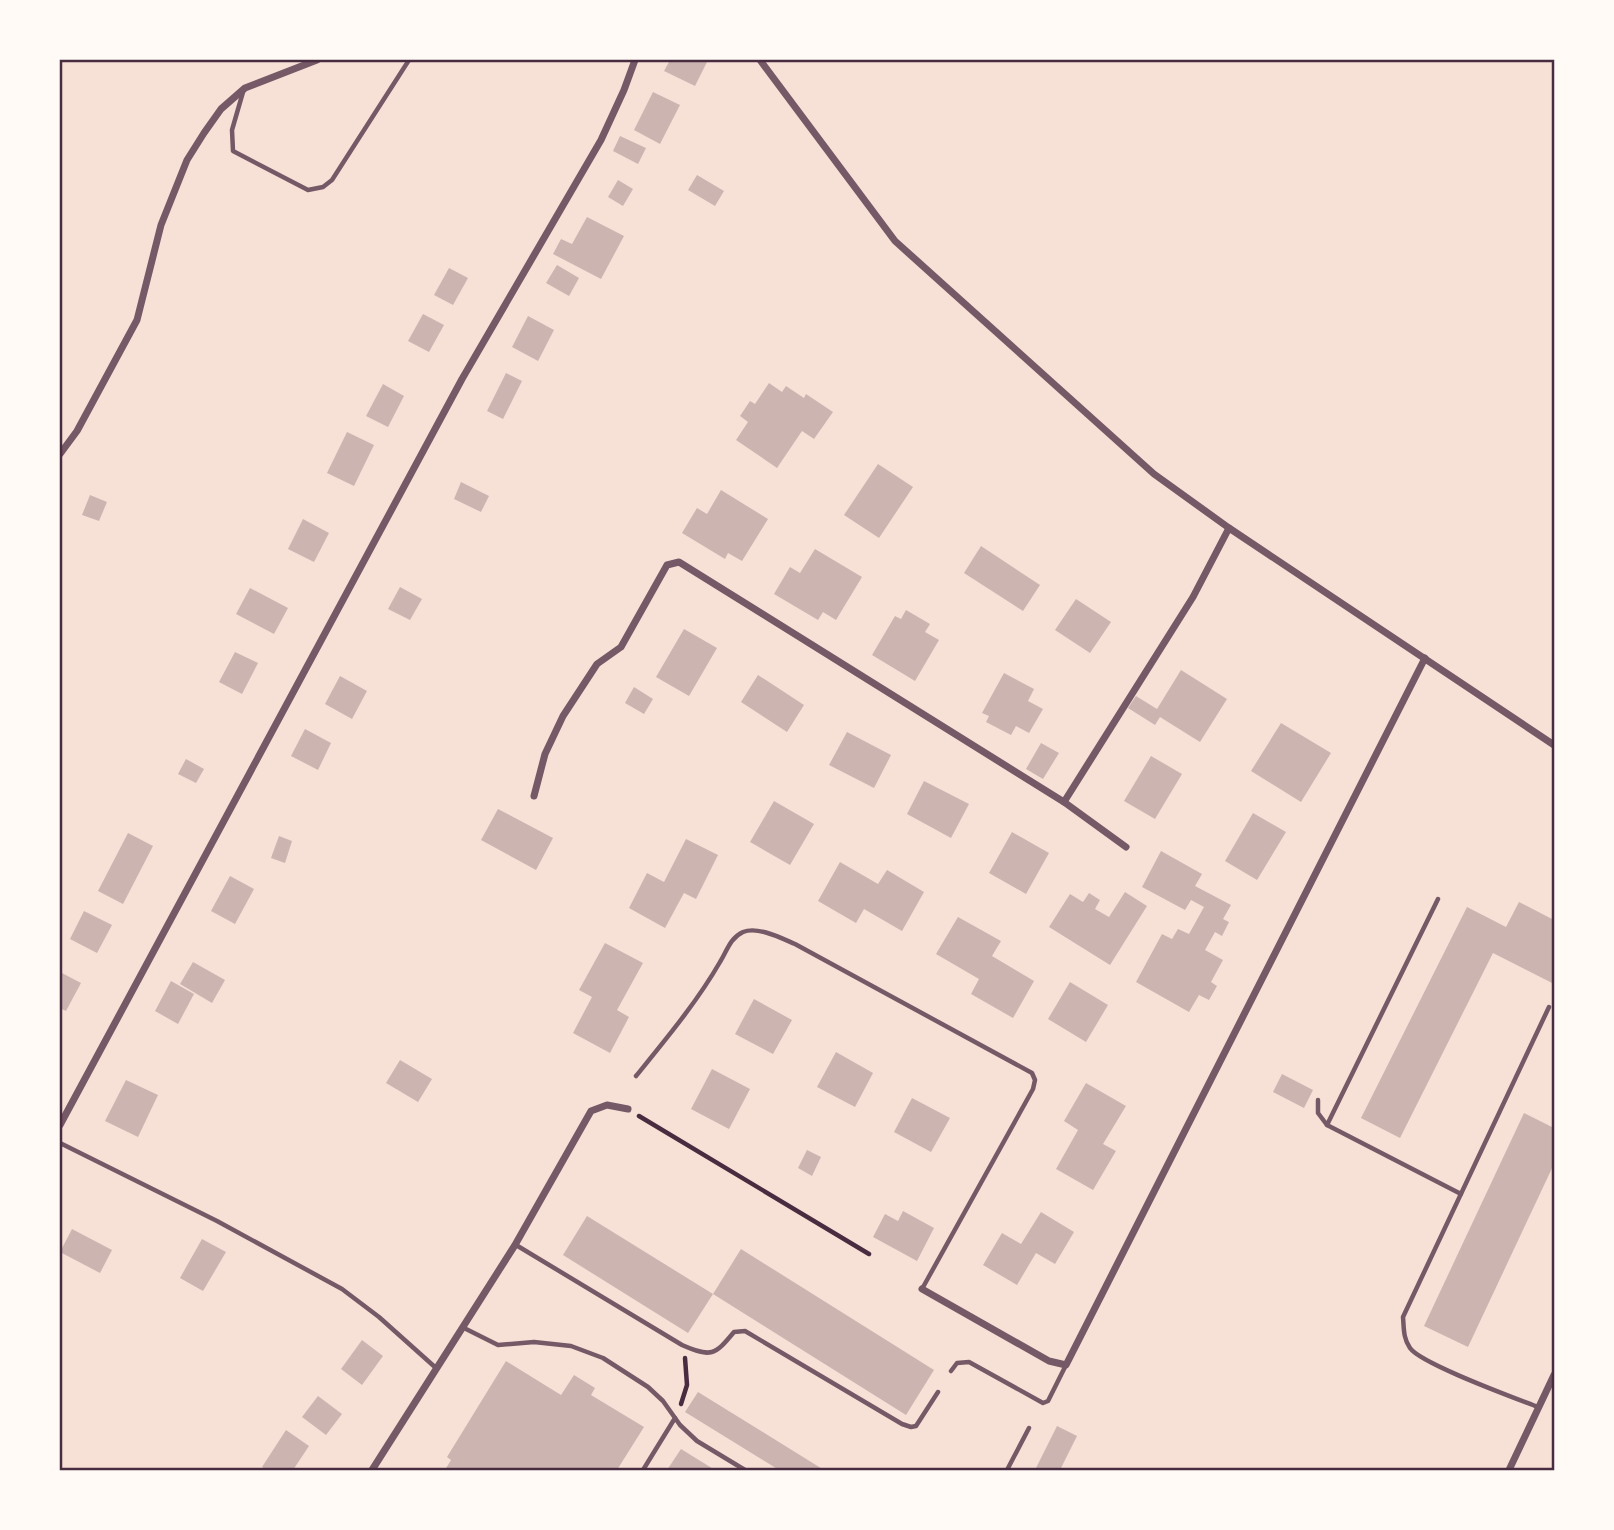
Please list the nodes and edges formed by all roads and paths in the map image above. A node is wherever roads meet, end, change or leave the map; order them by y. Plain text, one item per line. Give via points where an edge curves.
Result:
1 (317, 60) edge
2 (409, 60) edge
3 (635, 60) edge
4 (760, 60) edge
5 (245, 88) junction
6 (60, 454) edge
7 (1229, 528) junction
8 (1425, 658) junction
9 (1555, 745) edge
10 (534, 796) dead end
11 (1064, 802) junction
12 (1126, 847) dead end
13 (1438, 899) dead end
14 (1549, 1007) dead end
15 (636, 1076) dead end
16 (1318, 1100) dead end
17 (628, 1109) joint
18 (60, 1125) edge
19 (1327, 1125) junction
20 (60, 1143) edge
21 (1461, 1194) junction
22 (515, 1245) junction
23 (869, 1254) dead end
24 (922, 1289) joint
25 (464, 1328) junction
26 (686, 1364) dead end
27 (1066, 1365) junction
28 (437, 1368) junction
29 (951, 1371) dead end
30 (1555, 1374) edge
31 (938, 1392) dead end
32 (1540, 1408) junction
33 (674, 1418) junction
34 (1029, 1428) dead end
35 (372, 1471) edge
36 (643, 1471) edge
37 (745, 1471) edge
38 (1007, 1471) edge
39 (1510, 1471) edge

1 - 5 street
2 - 5 lane via 332,180 308,190 233,151 232,130
3 - 18 street via 601,140 462,379
4 - 7 street via 895,241 1154,474
5 - 6 street via 221,108 187,160 160,225 137,320
7 - 8 street
7 - 11 street via 1193,597
8 - 9 street
8 - 27 street
10 - 11 street via 545,754 580,688 597,664 621,647 667,565 679,562
11 - 12 street
13 - 19 lane
14 - 21 lane
15 - 24 lane via 675,1028 733,938 745,931 795,944 1032,1073 1033,1089
16 - 19 lane via 1318,1113
17 - 22 street via 607,1105 591,1111
17 - 23 path
19 - 21 lane
20 - 28 lane via 342,1289
21 - 32 lane via 1403,1317 1404,1337 1411,1351 1428,1361
22 - 25 street
22 - 31 lane via 682,1345 713,1353 734,1332 745,1331 902,1424 916,1426
24 - 27 street via 1049,1361
25 - 28 street
25 - 33 lane via 498,1345 571,1346 603,1357 648,1387
26 - 33 path via 687,1385
27 - 29 lane via 1048,1401 1042,1403 969,1362 960,1361
28 - 35 street
30 - 32 street
32 - 39 street
33 - 36 lane
33 - 37 lane via 697,1441
34 - 38 lane

